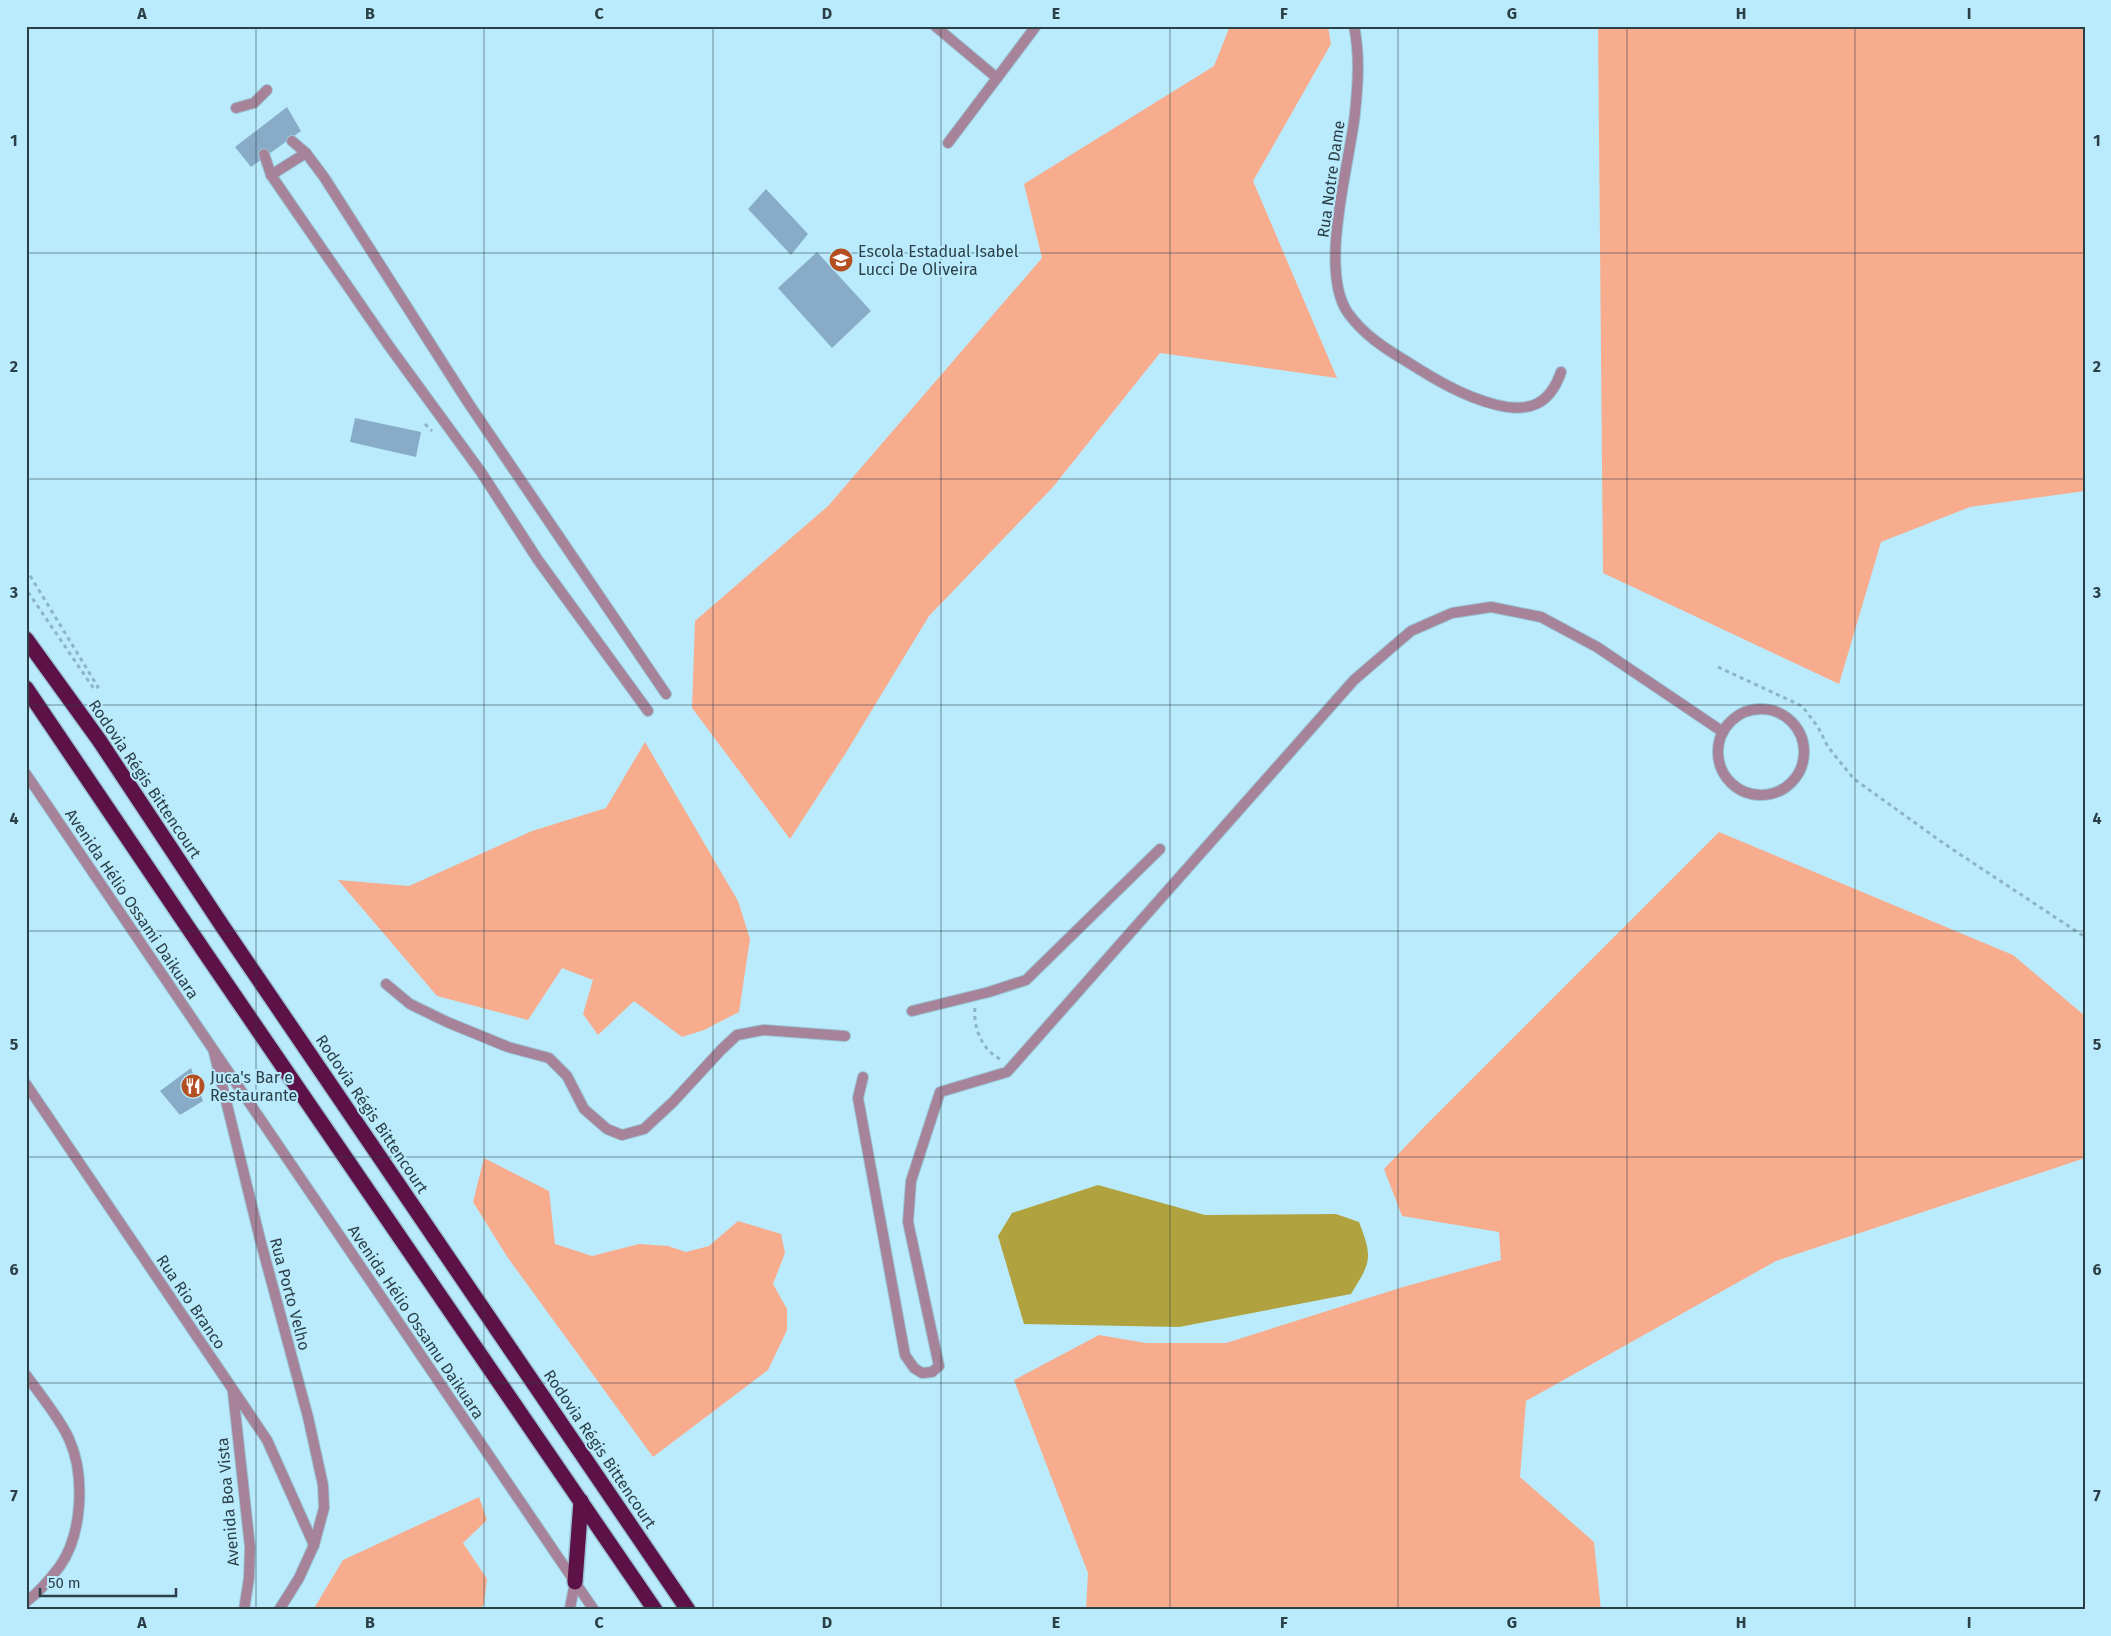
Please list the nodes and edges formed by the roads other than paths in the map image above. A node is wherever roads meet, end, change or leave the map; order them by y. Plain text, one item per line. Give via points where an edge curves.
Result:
1 (935, 26) edge
2 (1036, 26) edge
3 (1354, 26) edge
4 (997, 78) junction
5 (267, 90) dead end
6 (236, 108) dead end
7 (292, 141) dead end
8 (948, 143) dead end
9 (306, 153) junction
10 (264, 154) dead end
11 (271, 175) junction
12 (1561, 372) dead end
13 (26, 639) edge
14 (26, 688) edge
15 (666, 694) dead end
16 (648, 711) dead end
17 (1723, 732) junction
18 (26, 774) edge
19 (1160, 850) dead end
20 (386, 984) dead end
21 (912, 1011) dead end
22 (845, 1036) dead end
23 (214, 1051) junction
24 (863, 1077) dead end
25 (26, 1084) edge
26 (28, 1383) edge
27 (233, 1391) junction
28 (581, 1501) junction
29 (314, 1545) junction
30 (575, 1582) junction
31 (26, 1602) edge
32 (571, 1609) edge
33 (244, 1610) edge
34 (278, 1610) edge
35 (594, 1610) edge
36 (655, 1610) edge
37 (688, 1610) edge

1 - 4 street
2 - 4 street
3 - 12 street, Rua Notre Dame via 1359,49 1355,113 1339,202 1336,254 1338,285 1347,312 1367,335 1385,349 1438,381 1480,401 1512,409 1528,407 1545,400 1556,386
4 - 8 street
5 - 6 street via 254,103
7 - 9 street
9 - 11 street
9 - 15 street via 469,404
10 - 11 street
11 - 16 street via 481,472 538,560
13 - 37 highway, Rodovia Régis Bittencourt via 99,740
14 - 28 highway
17 - 17 street via 1718,753 1724,774 1739,790 1760,796 1782,791 1798,775 1804,756 1801,735 1788,719 1770,710 1749,710 1732,720
17 - 24 street via 1597,647 1541,617 1491,607 1452,613 1411,631 1354,680 1007,1072 940,1092 911,1181 908,1222 939,1366 932,1372 922,1373 914,1368 905,1355 858,1098
18 - 23 street, Avenida Hélio Ossami Daikuara
19 - 21 street via 1026,980
20 - 22 street via 410,1004 447,1022 508,1047 549,1058 567,1076 584,1109 607,1129 622,1135 644,1129 737,1035 764,1030
23 - 29 street, Rua Porto Velho via 320,1464 324,1508
23 - 30 street, Avenida Hélio Ossamu Daikuara
25 - 27 street, Rua Rio Branco
26 - 31 street via 69,1439 78,1469 79,1502 75,1533 61,1565
27 - 29 street, Rua Rio Branco via 267,1440
27 - 33 street, Avenida Boa Vista via 250,1547 250,1578
28 - 30 highway
28 - 36 highway
29 - 34 street via 300,1578
30 - 32 street
30 - 35 street, Avenida Hélio Ossamu Daikuara

